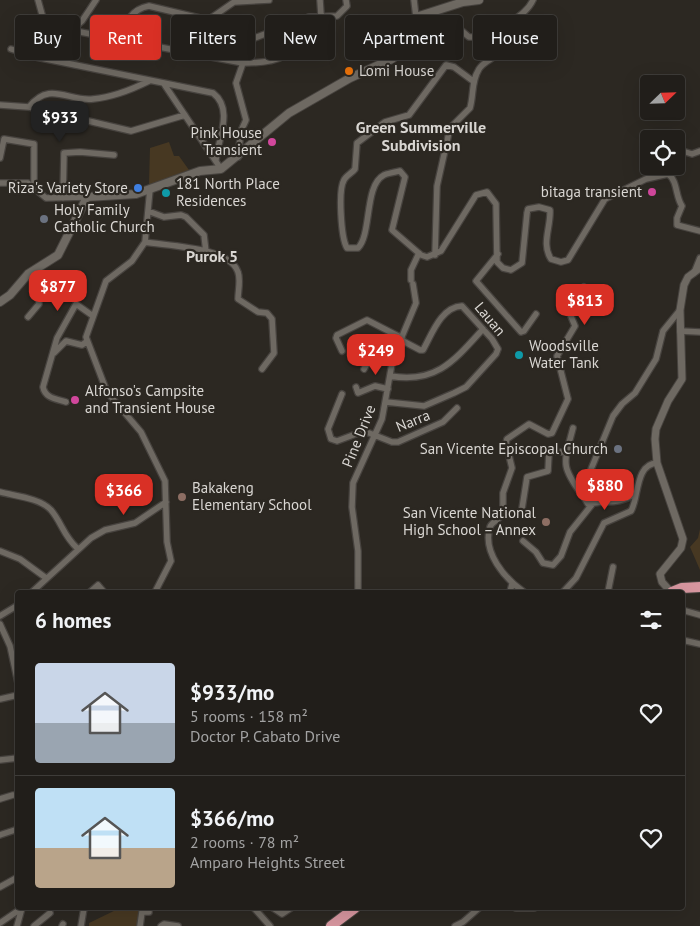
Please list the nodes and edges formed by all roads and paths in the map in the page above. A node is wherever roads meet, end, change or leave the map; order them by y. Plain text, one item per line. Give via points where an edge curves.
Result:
1 (38, 0) edge
2 (96, 0) edge
3 (268, 0) edge
4 (320, 0) edge
5 (346, 0) edge
6 (414, 0) edge
7 (479, 0) edge
8 (533, 0) edge
9 (233, 1) edge
10 (42, 15) edge
11 (132, 15) edge
12 (185, 15) edge
13 (215, 15) edge
14 (320, 15) edge
15 (416, 15) edge
16 (422, 15) edge
17 (520, 15) edge
18 (335, 16) edge
19 (80, 23) edge
20 (161, 47) edge
21 (11, 49) dead end
22 (276, 60) edge
23 (390, 60) edge
24 (488, 60) edge
25 (243, 63) junction
26 (148, 81) junction
27 (473, 81) junction
28 (164, 84) junction
29 (0, 105) edge
30 (28, 107) junction
31 (185, 115) junction
32 (700, 151) edge
33 (685, 152) edge
34 (114, 155) dead end
35 (238, 157) junction
36 (0, 158) edge
37 (216, 160) junction
38 (221, 170) junction
39 (670, 175) joint
40 (0, 183) edge
41 (34, 187) junction
42 (150, 189) junction
43 (86, 197) junction
44 (63, 198) junction
45 (148, 212) junction
46 (700, 231) edge
47 (145, 242) junction
48 (206, 252) junction
49 (419, 253) junction
50 (498, 254) junction
51 (435, 255) junction
52 (700, 258) edge
53 (36, 268) junction
54 (697, 270) edge
55 (584, 287) dead end
56 (0, 302) edge
57 (680, 310) junction
58 (536, 314) dead end
59 (93, 316) junction
60 (28, 317) dead end
61 (483, 329) junction
62 (680, 332) junction
63 (700, 332) edge
64 (401, 339) junction
65 (86, 342) junction
66 (342, 351) dead end
67 (54, 352) junction
68 (393, 358) junction
69 (262, 369) dead end
70 (364, 369) dead end
71 (390, 376) junction
72 (356, 387) dead end
73 (388, 390) junction
74 (342, 394) dead end
75 (66, 402) dead end
76 (386, 402) junction
77 (458, 408) dead end
78 (573, 428) dead end
79 (374, 434) junction
80 (566, 452) junction
81 (657, 463) junction
82 (0, 492) edge
83 (634, 494) junction
84 (583, 496) junction
85 (166, 502) junction
86 (594, 502) junction
87 (521, 515) dead end
88 (523, 541) dead end
89 (77, 548) junction
90 (0, 552) edge
91 (612, 567) dead end
92 (46, 578) junction
93 (512, 584) junction
94 (700, 587) edge
95 (34, 590) edge
96 (92, 590) edge
97 (103, 590) edge
98 (156, 590) edge
99 (358, 590) edge
100 (510, 590) edge
101 (521, 590) edge
102 (565, 590) edge
103 (608, 590) edge
104 (670, 590) edge
105 (678, 590) edge
106 (15, 607) edge
107 (685, 611) edge
108 (700, 615) edge
109 (0, 616) edge
110 (0, 624) edge
111 (685, 641) edge
112 (700, 644) edge
113 (15, 669) edge
114 (15, 696) edge
115 (0, 699) edge
116 (15, 758) edge
117 (0, 760) edge
118 (13, 796) dead end
119 (0, 799) edge
120 (15, 830) edge
121 (0, 835) edge
122 (15, 879) edge
123 (0, 887) edge
124 (19, 910) edge
125 (21, 910) edge
126 (84, 910) edge
127 (145, 910) edge
128 (256, 910) edge
129 (276, 910) edge
130 (288, 910) edge
131 (345, 910) edge
132 (352, 910) edge
133 (476, 910) edge
134 (50, 913) dead end
135 (0, 923) edge
136 (335, 923) edge
137 (17, 926) edge
138 (34, 926) edge
139 (81, 926) edge
140 (140, 926) edge
141 (161, 926) edge
142 (178, 926) edge
143 (270, 926) edge
144 (455, 926) edge

1 - 10 street
2 - 19 street
3 - 9 street
4 - 14 street
5 - 18 street via 347,6
6 - 15 street
7 - 16 main road
8 - 17 street via 530,8
9 - 13 street
11 - 12 street via 142,7 150,6
20 - 25 street
21 - 26 street
22 - 25 street
23 - 35 main road via 350,78 289,113
24 - 27 street
25 - 35 street via 236,83 246,120 241,131
26 - 28 street
26 - 30 street via 114,96 91,100 56,92 35,99
27 - 49 street via 446,65 409,115 385,122 357,143 355,169 344,180 340,194 347,248 363,243 368,208 377,184 385,174 400,171 405,177 392,230
27 - 51 street via 470,108 450,128 437,186
28 - 31 street
28 - 37 street via 206,91 218,97 224,112
29 - 30 street
30 - 31 street via 123,131 138,130
31 - 37 street
32 - 33 street via 692,154
34 - 44 street via 66,152
35 - 38 main road
36 - 41 street via 4,139 34,144
37 - 38 street
38 - 42 main road via 200,171
39 - 46 street via 682,208 676,222 682,228
39 - 50 street via 650,178 605,199 568,260 552,260 547,252 550,214 549,209 543,207 532,207 527,212 522,263 511,270 503,268 497,262
40 - 41 street via 28,183
41 - 44 street via 46,198
42 - 43 main road via 136,194
42 - 45 street
43 - 44 street
43 - 53 main road via 58,255
45 - 47 street
45 - 48 street via 164,217 186,217 204,236
47 - 48 street
47 - 59 street via 132,261 108,277
48 - 69 street via 219,254 236,266 239,274 238,300 271,317 274,353
49 - 51 street via 427,257
49 - 64 street, Pine Drive via 411,270 416,303
50 - 51 street via 496,204 487,192 476,195 442,250
50 - 58 street via 476,281 521,332
52 - 54 street
53 - 56 main road
53 - 60 street via 39,304
54 - 57 street via 684,285
55 - 93 street via 570,302 575,326 558,356 568,399 556,429 548,434 529,424 506,443 512,468 502,492 503,513 491,524 489,541 502,572
57 - 62 street
57 - 84 street via 663,331 656,359 635,393 613,416
59 - 65 street
59 - 67 street via 78,305 74,306 57,338
61 - 64 street, Lauan via 462,306 458,306 449,310 437,323 423,350
61 - 71 street via 442,369 416,378
61 - 76 street, Lauan via 495,342 497,352 466,387 424,406
62 - 63 street
62 - 81 street via 682,379 656,429
64 - 66 street via 367,320 336,335
64 - 68 street, Pine Drive
65 - 67 street via 82,345 66,342
65 - 85 street via 99,364 110,396 141,432 165,481
67 - 75 street via 44,392
68 - 70 street via 375,350
68 - 71 street, Pine Drive
71 - 73 street, Pine Drive
72 - 73 street via 358,393 375,386
73 - 76 street, Pine Drive
74 - 79 street via 328,429 331,439 336,441 364,431
76 - 79 street, Pine Drive
77 - 79 street, Narra via 443,422 398,442
78 - 80 street
79 - 99 street, Pine Drive via 353,483
80 - 84 street via 566,470
80 - 87 street via 549,452 548,471 527,478
81 - 83 street via 647,465
81 - 104 street via 683,539 681,548 660,574 662,582
82 - 89 street via 46,506 56,517 66,538
83 - 86 street via 617,502
83 - 102 street via 632,511 604,523 576,578
84 - 86 street via 588,504
85 - 89 street via 135,523 105,530
85 - 98 street via 171,561
86 - 88 street via 570,532 561,556 553,565 543,563
89 - 92 street
90 - 92 street via 20,559
91 - 103 street
92 - 95 street
93 - 100 street
93 - 101 street
94 - 105 highway
96 - 97 street via 96,586
106 - 109 street
107 - 108 street
110 - 113 street via 10,646
111 - 112 street
114 - 115 street
116 - 117 street
118 - 119 street
120 - 121 street
122 - 123 street
124 - 135 street
125 - 137 street
126 - 139 street
127 - 140 street
128 - 143 street
129 - 130 street via 282,914
131 - 136 street
132 - 136 highway
133 - 144 street
134 - 138 street
141 - 142 street

